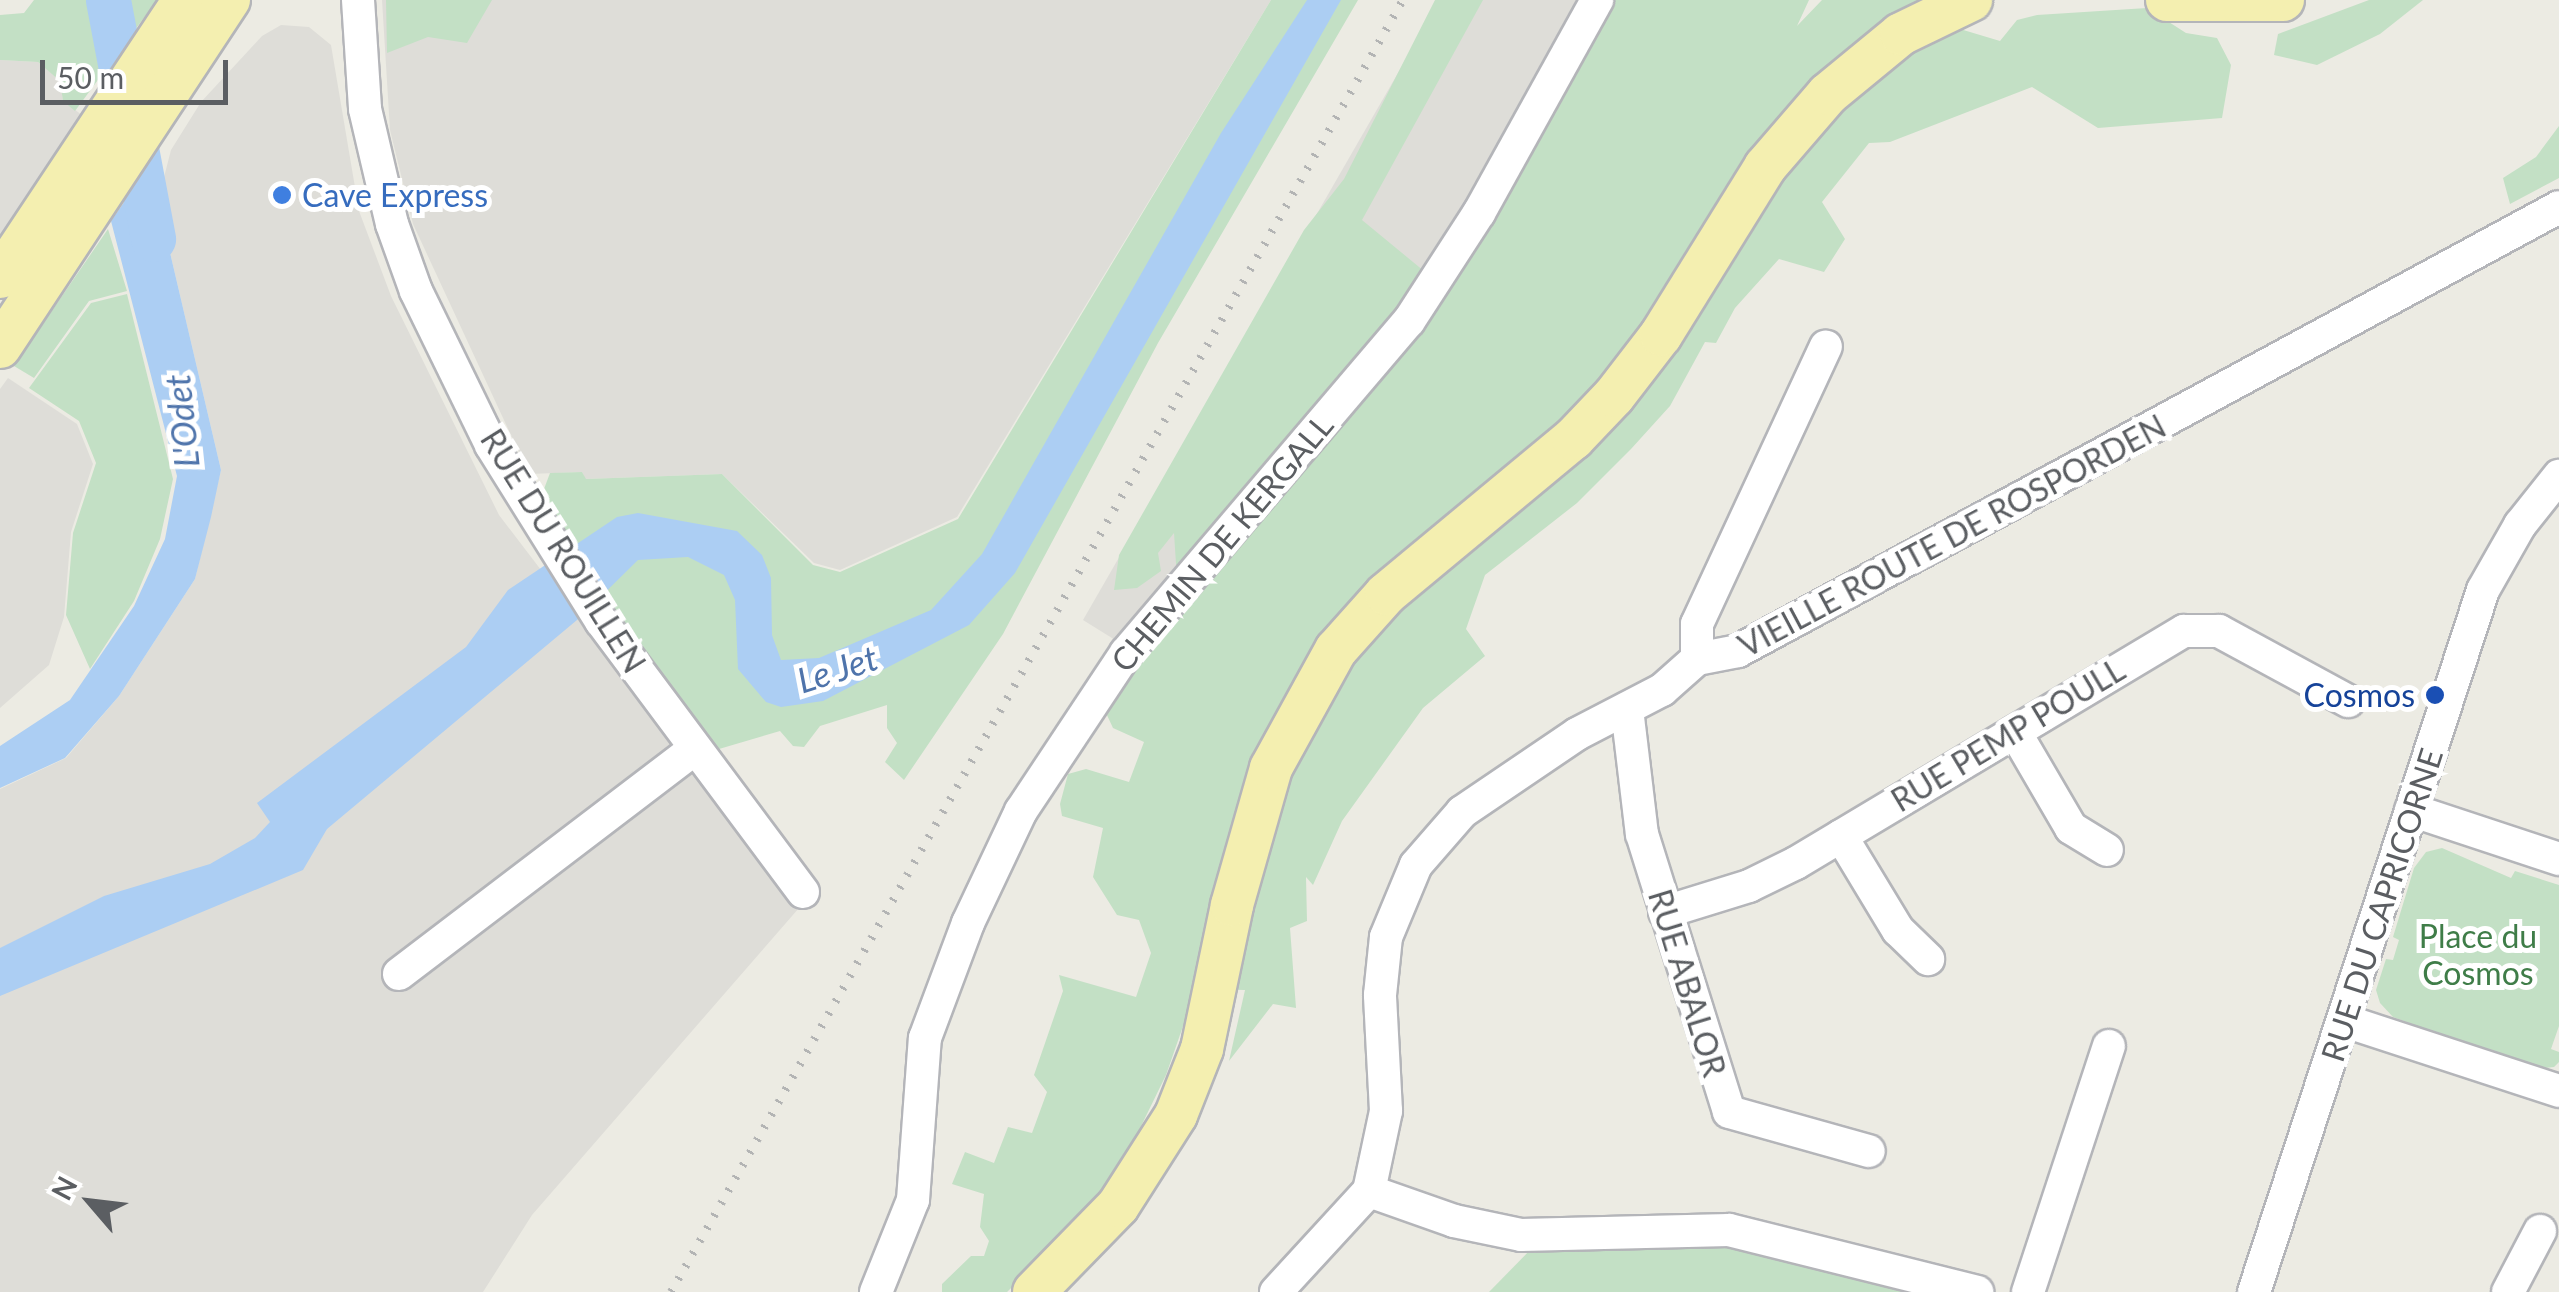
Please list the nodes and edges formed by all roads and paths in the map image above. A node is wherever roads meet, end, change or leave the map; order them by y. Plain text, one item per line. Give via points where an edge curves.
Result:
1 (184, 0) edge
2 (229, 0) edge
3 (358, 0) edge
4 (1597, 0) edge
5 (1970, 0) edge
6 (2167, 0) edge
7 (2283, 0) edge
8 (2559, 207) edge
9 (0, 277) edge
10 (1826, 346) dead end
11 (0, 347) edge
12 (2559, 476) edge
13 (1697, 659) junction
14 (2348, 701) dead end
15 (1627, 709) junction
16 (2014, 732) junction
17 (694, 748) junction
18 (2411, 810) junction
19 (1841, 836) junction
20 (2107, 850) dead end
21 (2559, 859) edge
22 (803, 892) dead end
23 (1665, 912) junction
24 (1928, 959) dead end
25 (399, 974) dead end
26 (2345, 1021) junction
27 (2109, 1046) dead end
28 (2559, 1090) edge
29 (1869, 1152) dead end
30 (1369, 1191) junction
31 (2540, 1230) dead end
32 (876, 1292) edge
33 (1034, 1292) edge
34 (1276, 1292) edge
35 (1977, 1292) edge
36 (2028, 1292) edge
37 (2254, 1292) edge
38 (2508, 1292) edge

1 - 9 main road
2 - 11 main road
3 - 17 street, RUE DU ROUILLEN via 370,140 407,269 499,459 556,553
4 - 32 street, CHEMIN DE KERGALL via 1420,306 1126,653 1021,811 932,1014 910,1216
5 - 33 main road via 1901,34 1828,94 1765,166 1661,334 1614,396 1574,439 1386,594 1336,650 1271,768 1236,886 1202,1049 1176,1115 1118,1206
6 - 7 main road
8 - 13 street, VIEILLE ROUTE DE ROSPORDEN via 1738,652
10 - 13 street via 1697,624
12 - 18 street, RUE DU CAPRICORNE via 2490,574
13 - 15 street, VIEILLE ROUTE DE ROSPORDEN
14 - 16 street, RUE PEMP POULL via 2219,631 2197,627
15 - 23 street, RUE ABALOR via 1642,834
15 - 30 street, VIEILLE ROUTE DE ROSPORDEN via 1477,799 1436,838 1404,886 1381,968 1386,1112
16 - 19 street, RUE PEMP POULL
16 - 20 street via 2071,828
17 - 22 street, RUE DU ROUILLEN
17 - 25 street
18 - 21 street
18 - 26 street, RUE DU CAPRICORNE
19 - 23 street, RUE PEMP POULL via 1749,886
19 - 24 street via 1898,930
23 - 29 street, RUE ABALOR via 1730,1112
26 - 28 street
26 - 37 street, RUE DU CAPRICORNE
27 - 36 street
30 - 34 street
30 - 35 street via 1420,1211 1521,1235 1730,1230
31 - 38 street

